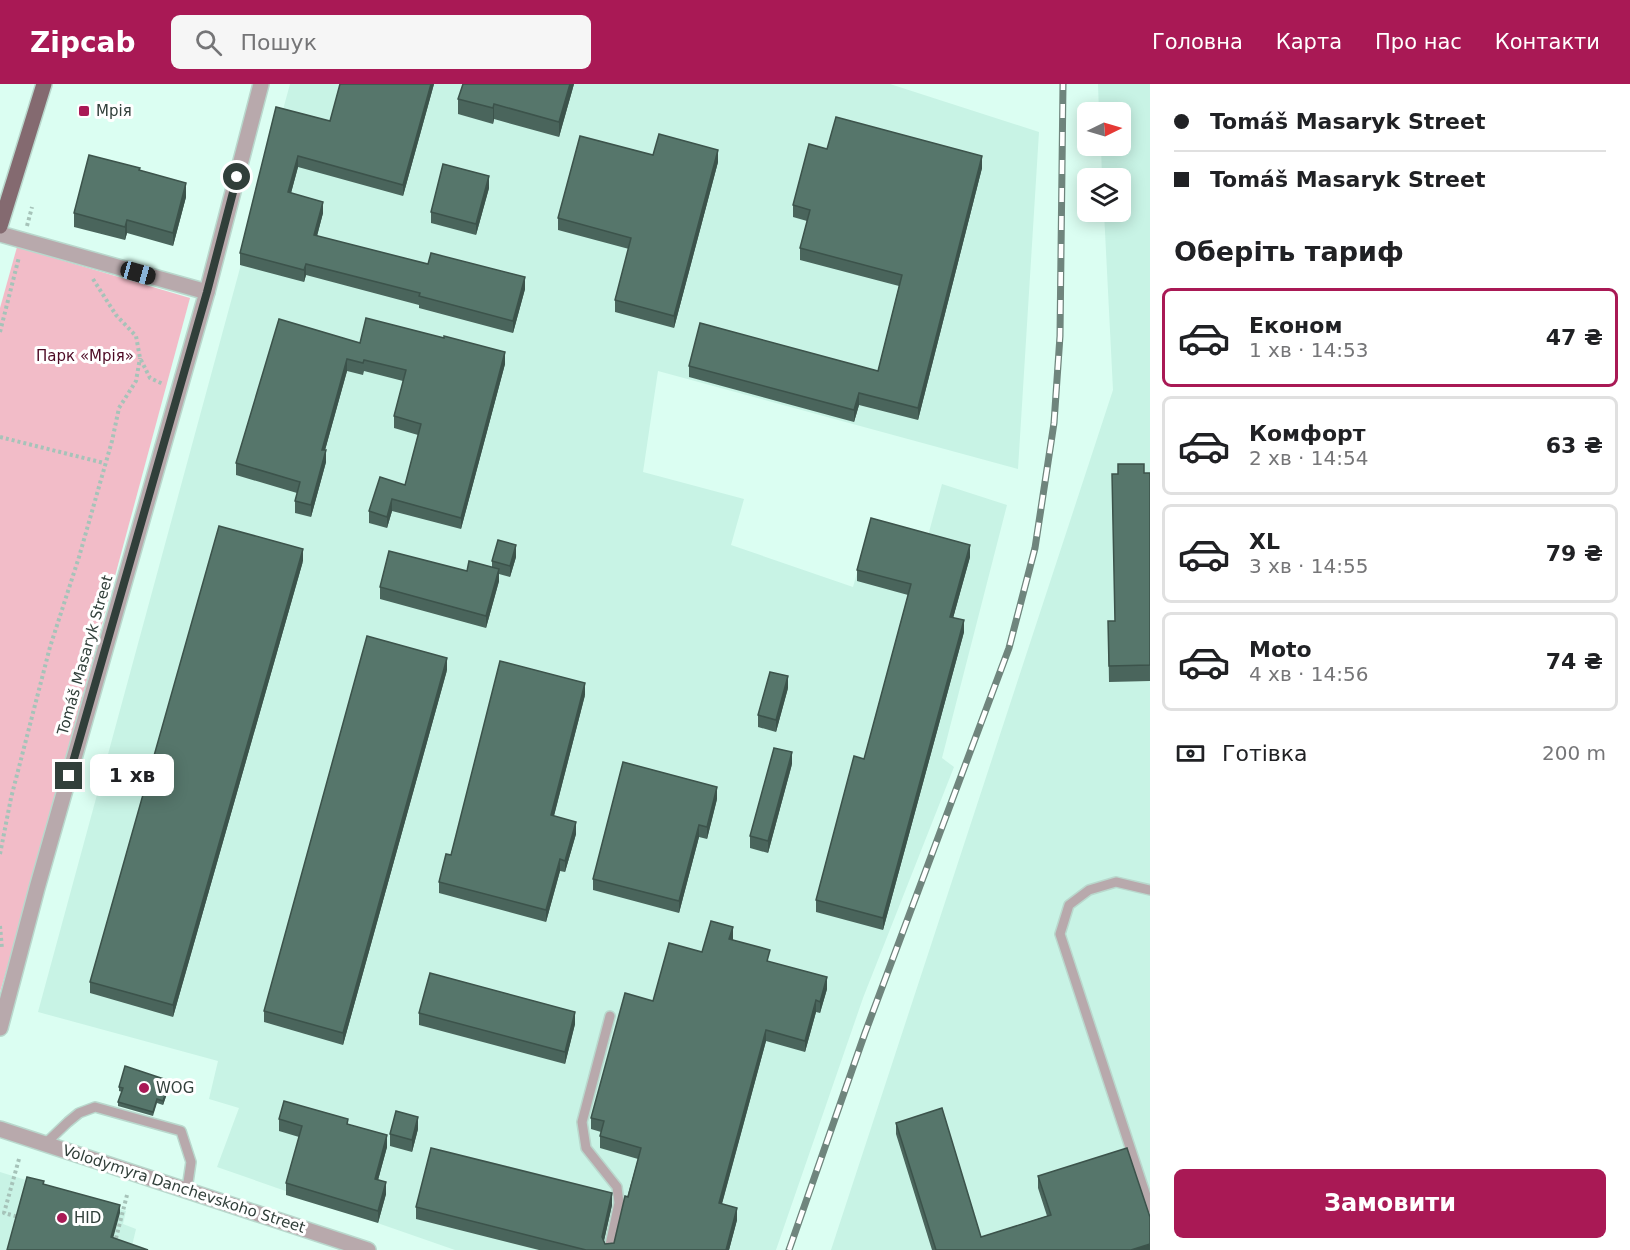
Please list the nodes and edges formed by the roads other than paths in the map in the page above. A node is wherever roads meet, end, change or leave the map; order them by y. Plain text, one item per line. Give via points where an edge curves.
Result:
1 (44, 84) edge
2 (261, 84) edge
3 (0, 226) edge
4 (0, 234) edge
5 (207, 292) junction
6 (1150, 890) edge
7 (610, 1016) dead end
8 (0, 1028) edge
9 (0, 1129) edge
10 (46, 1143) junction
11 (187, 1190) junction
12 (1150, 1208) edge
13 (363, 1249) edge
14 (609, 1250) edge

1 - 3 main road
2 - 5 street, Tomáš Masaryk Street
4 - 5 street via 22,248
5 - 8 street, Tomáš Masaryk Street
6 - 12 lane via 1116,882 1089,890 1069,905 1060,934
7 - 14 lane via 582,1122 586,1148 617,1187 619,1203
9 - 10 street, Volodymyra Danchevskoho Street
10 - 11 street, Volodymyra Danchevskoho Street
10 - 11 lane via 79,1113 95,1107 181,1131 191,1162
11 - 13 street, Volodymyra Danchevskoho Street

